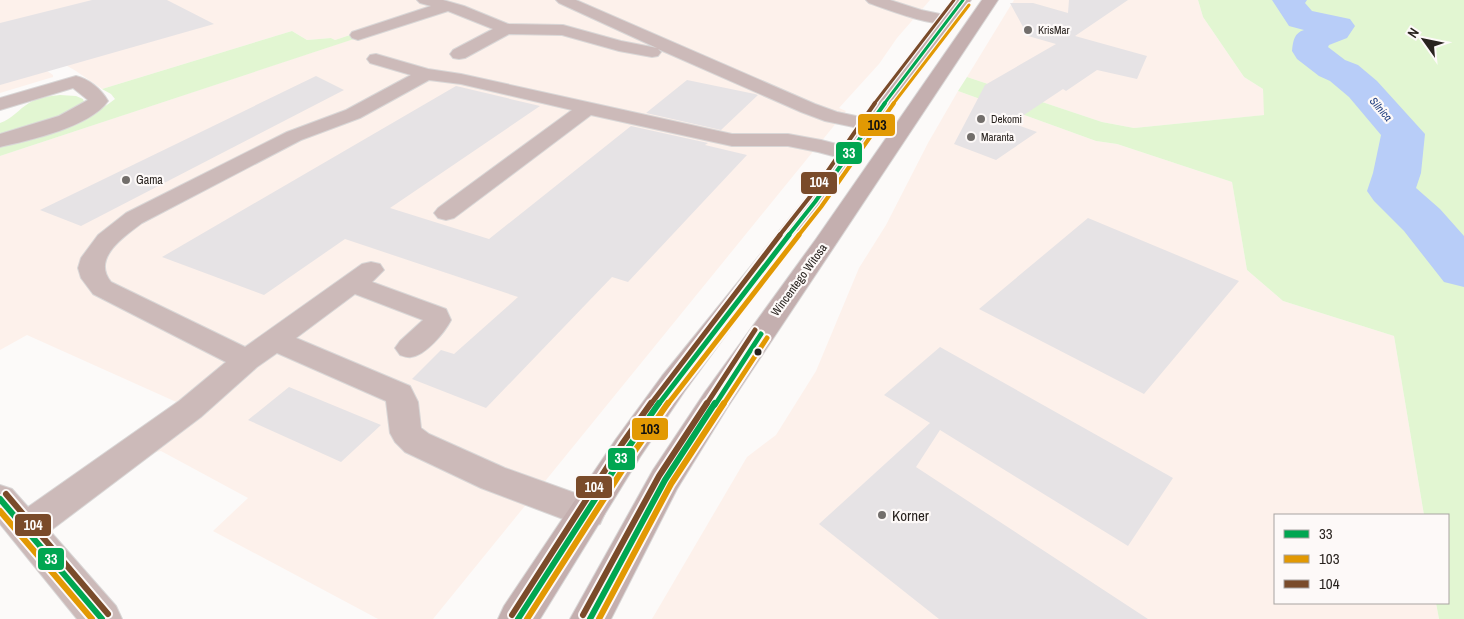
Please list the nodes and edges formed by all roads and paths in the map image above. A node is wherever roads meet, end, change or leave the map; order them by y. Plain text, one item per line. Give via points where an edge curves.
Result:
1 (425, 0) edge
2 (564, 0) edge
3 (874, 0) edge
4 (934, 0) edge
5 (447, 6) junction
6 (965, 6) edge
7 (506, 29) junction
8 (358, 35) dead end
9 (459, 54) dead end
10 (686, 55) junction
11 (376, 59) dead end
12 (426, 74) junction
13 (0, 104) edge
14 (588, 108) junction
15 (868, 124) junction
16 (0, 141) edge
17 (848, 154) junction
18 (446, 213) dead end
19 (274, 340) junction
20 (410, 348) dead end
21 (247, 360) junction
22 (0, 499) edge
23 (586, 512) junction
24 (26, 528) junction
25 (102, 619) edge
26 (518, 619) edge
27 (590, 619) edge

1 - 5 street
2 - 10 street
3 - 6 street via 918,14
4 - 6 street
5 - 7 street via 472,13
5 - 8 street
6 - 15 main road
6 - 27 main road, Wincentego Witosa via 826,244 716,400 665,480
7 - 9 street
7 - 10 street via 563,30 619,46
10 - 15 street via 821,113
11 - 12 street
12 - 14 street
12 - 21 street via 353,114 294,136 134,218 116,231 93,259 91,271 94,281 102,288
13 - 16 street via 76,81 98,100 91,109 78,116
14 - 17 street via 732,140 788,140
14 - 18 street
15 - 17 main road
17 - 23 main road via 815,202 673,384
19 - 20 street via 361,277 436,315 438,320 434,326
19 - 21 street
19 - 23 street via 399,394 406,433 417,442 493,478
21 - 24 street via 190,409
22 - 24 street
23 - 26 main road
24 - 25 street

